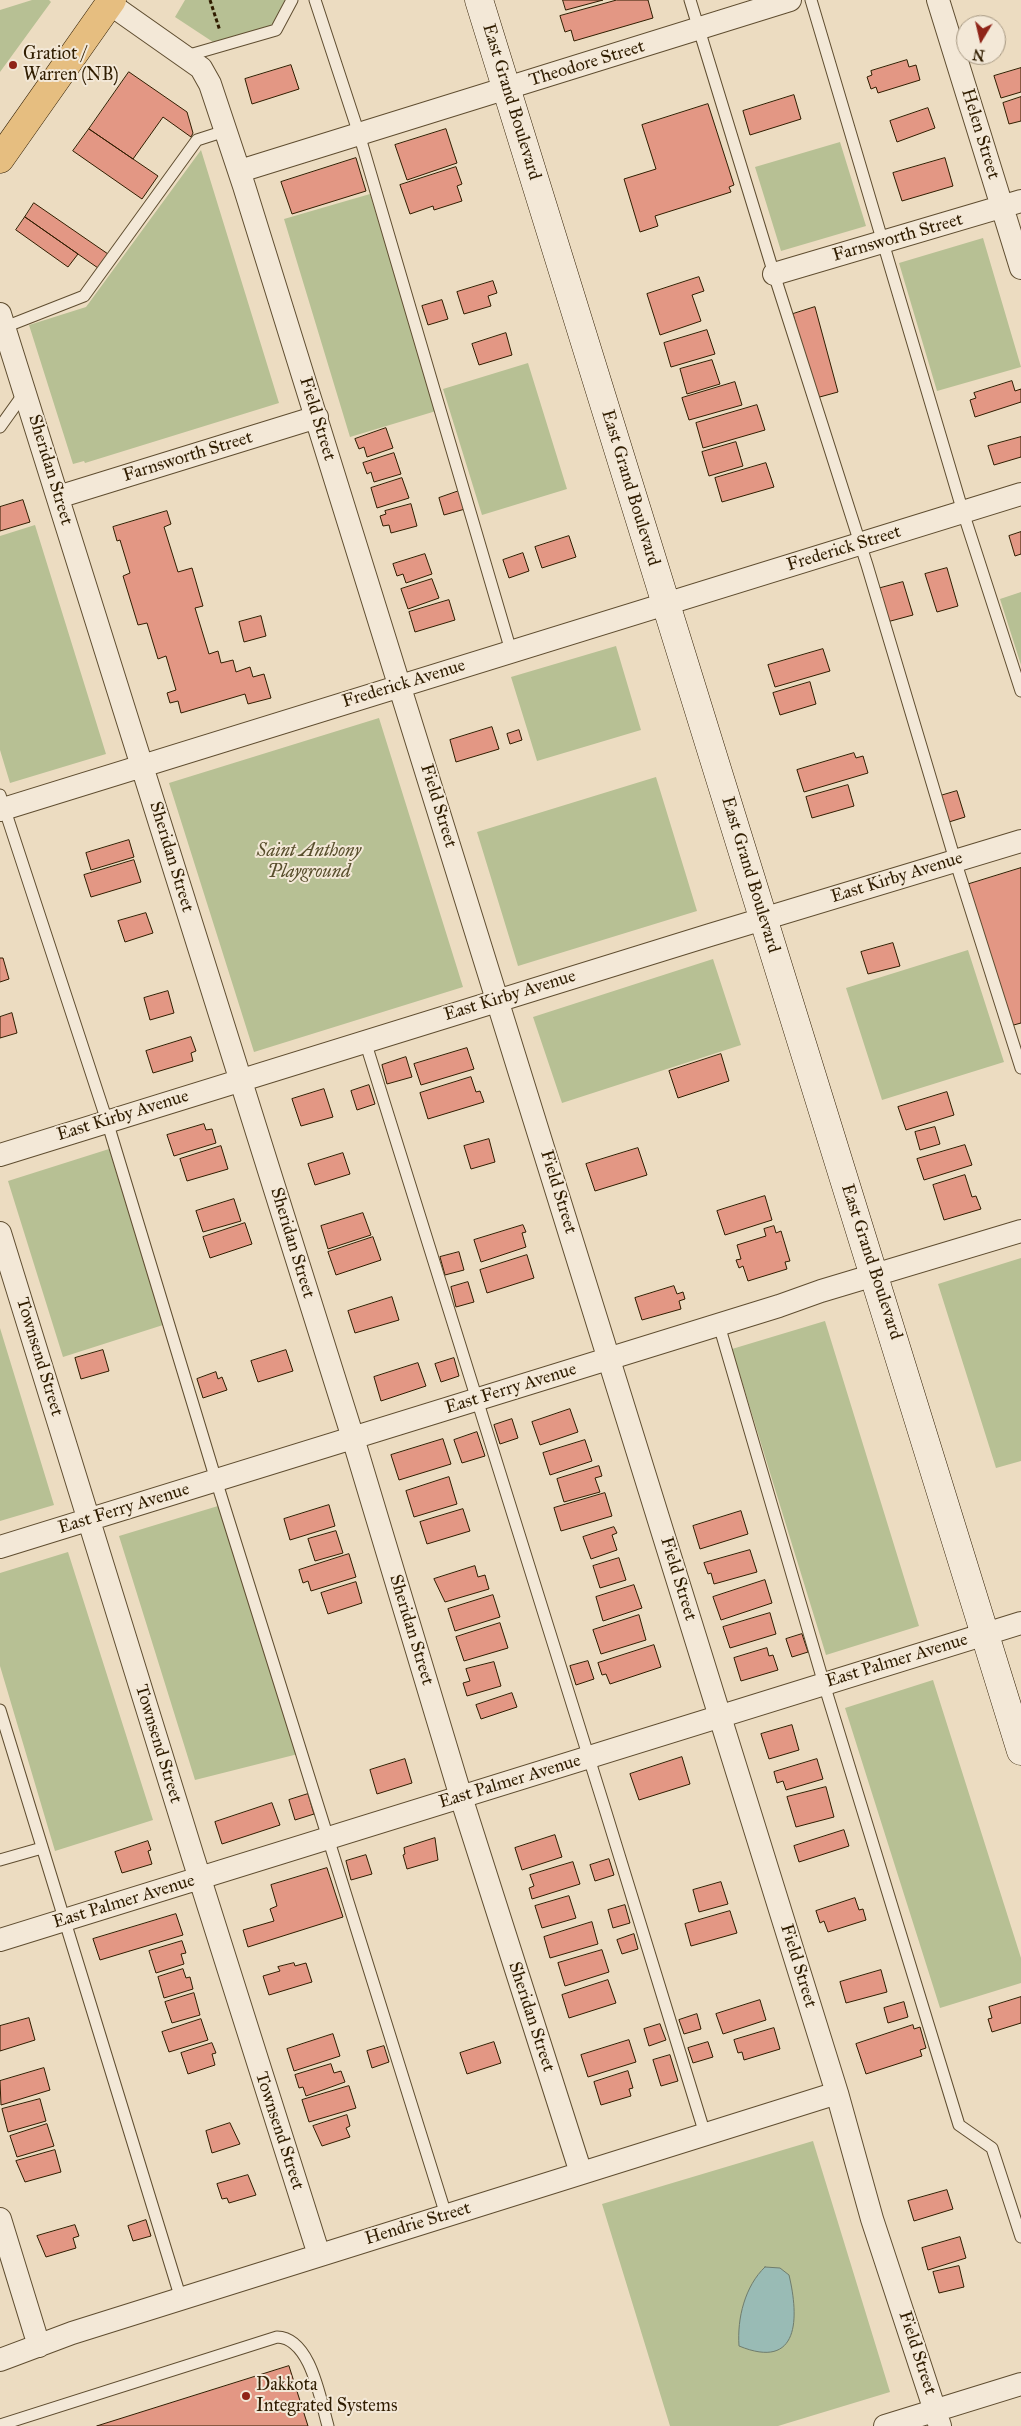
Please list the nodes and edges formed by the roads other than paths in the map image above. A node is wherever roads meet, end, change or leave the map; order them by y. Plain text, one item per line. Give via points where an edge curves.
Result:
1 (292, 0) edge
2 (316, 0) edge
3 (479, 0) edge
4 (690, 0) edge
5 (790, 0) edge
6 (811, 0) edge
7 (938, 0) edge
8 (111, 2) edge
9 (700, 29) junction
10 (184, 57) junction
11 (507, 89) junction
12 (225, 131) junction
13 (359, 134) junction
14 (0, 159) edge
15 (240, 172) junction
16 (1012, 204) edge
17 (884, 242) junction
18 (1021, 268) edge
19 (774, 274) junction
20 (2, 321) edge
21 (25, 392) junction
22 (317, 417) junction
23 (0, 427) edge
24 (1021, 494) edge
25 (58, 496) junction
26 (963, 512) junction
27 (860, 544) junction
28 (666, 604) junction
29 (511, 651) junction
30 (400, 685) junction
31 (1021, 691) edge
32 (142, 766) junction
33 (1, 804) edge
34 (1021, 841) edge
35 (955, 860) junction
36 (764, 918) junction
37 (498, 1000) junction
38 (365, 1041) junction
39 (1021, 1068) edge
40 (240, 1080) junction
41 (107, 1121) junction
42 (0, 1155) edge
43 (1021, 1231) edge
44 (0, 1233) edge
45 (874, 1275) junction
46 (719, 1324) junction
47 (609, 1358) junction
48 (476, 1400) junction
49 (353, 1438) junction
50 (216, 1480) junction
51 (90, 1519) junction
52 (0, 1547) edge
53 (1021, 1623) edge
54 (986, 1634) junction
55 (824, 1684) junction
56 (0, 1710) edge
57 (720, 1716) junction
58 (1021, 1751) edge
59 (590, 1756) junction
60 (461, 1797) junction
61 (328, 1838) junction
62 (42, 1848) junction
63 (0, 1860) edge
64 (199, 1878) junction
65 (63, 1920) junction
66 (0, 1940) edge
67 (837, 2093) junction
68 (705, 2134) junction
69 (581, 2173) junction
70 (446, 2215) junction
71 (1, 2223) edge
72 (1021, 2237) edge
73 (319, 2255) junction
74 (181, 2299) junction
75 (39, 2346) junction
76 (0, 2360) edge
77 (1021, 2384) edge
78 (938, 2418) edge
79 (0, 2425) edge
80 (328, 2426) edge
81 (885, 2426) edge

1 - 10 lane via 276,30
2 - 13 lane
3 - 11 main road, East Grand Boulevard
4 - 9 lane
5 - 9 street, Theodore Street
6 - 17 lane
7 - 16 street, Helen Street
8 - 10 street, Field Street
8 - 14 main road
9 - 11 street, Theodore Street
9 - 19 lane
10 - 12 street, Field Street via 201,68 206,76
11 - 13 street, Theodore Street
11 - 28 main road, East Grand Boulevard
12 - 15 street, Field Street
12 - 20 lane via 197,140 84,296
13 - 15 street, Theodore Street
13 - 29 lane
15 - 22 street, Field Street
16 - 17 street, Farnsworth Street
16 - 18 street, Helen Street
17 - 19 street, Farnsworth Street
17 - 26 lane
19 - 27 lane
20 - 21 street, Sheridan Street
21 - 23 lane
21 - 25 street, Sheridan Street
22 - 25 street, Farnsworth Street
22 - 30 street, Field Street
24 - 26 street, Frederick Street
25 - 32 street, Sheridan Street
26 - 27 street, Frederick Street
26 - 31 lane
27 - 28 street, Frederick Street
27 - 35 lane
28 - 29 street, Frederick Avenue
28 - 36 main road, East Grand Boulevard
29 - 30 street, Frederick Avenue
30 - 32 street, Frederick Avenue
30 - 37 street, Field Street
32 - 33 street
32 - 40 street, Sheridan Street
33 - 41 lane
34 - 35 street, East Kirby Avenue
35 - 36 street, East Kirby Avenue
35 - 39 lane
36 - 37 street, East Kirby Avenue
36 - 45 main road, East Grand Boulevard
37 - 38 street, East Kirby Avenue
37 - 47 street, Field Street
38 - 40 street, East Kirby Avenue
38 - 48 lane
40 - 41 street, East Kirby Avenue
40 - 49 street, Sheridan Street
41 - 42 street, East Kirby Avenue
41 - 50 lane
43 - 45 street, East Ferry Avenue
44 - 51 street, Townsend Street
45 - 46 street, East Ferry Avenue
45 - 54 main road, East Grand Boulevard
46 - 47 street, East Ferry Avenue
46 - 55 lane
47 - 48 street, East Ferry Avenue
47 - 57 street, Field Street
48 - 49 street, East Ferry Avenue
48 - 59 lane
49 - 50 street, East Ferry Avenue
49 - 60 street, Sheridan Street
50 - 51 street, East Ferry Avenue
50 - 61 lane
51 - 52 street, East Ferry Avenue
51 - 64 street, Townsend Street
53 - 54 street, East Palmer Avenue
54 - 55 street, East Palmer Avenue
54 - 58 main road, East Grand Boulevard
55 - 57 street, East Palmer Avenue
55 - 72 lane via 959,2125 992,2148
56 - 62 lane
57 - 59 street, East Palmer Avenue
57 - 67 street, Field Street
59 - 60 street, East Palmer Avenue
59 - 68 lane
60 - 61 street, East Palmer Avenue
60 - 69 street, Sheridan Street
61 - 64 street, East Palmer Avenue
61 - 70 lane
62 - 63 lane
62 - 65 lane
64 - 65 street, East Palmer Avenue
64 - 73 street, Townsend Street
65 - 66 street, East Palmer Avenue
65 - 74 lane
67 - 68 street, Hendrie Street
67 - 78 street, Field Street via 872,2219
68 - 69 street, Hendrie Street
69 - 70 street, Hendrie Street
70 - 73 street, Hendrie Street
71 - 75 street
73 - 74 street, Hendrie Street
74 - 75 street, Hendrie Street
75 - 76 street, Hendrie Street
77 - 78 street
78 - 81 street
79 - 80 lane via 277,2337 291,2340 306,2356

